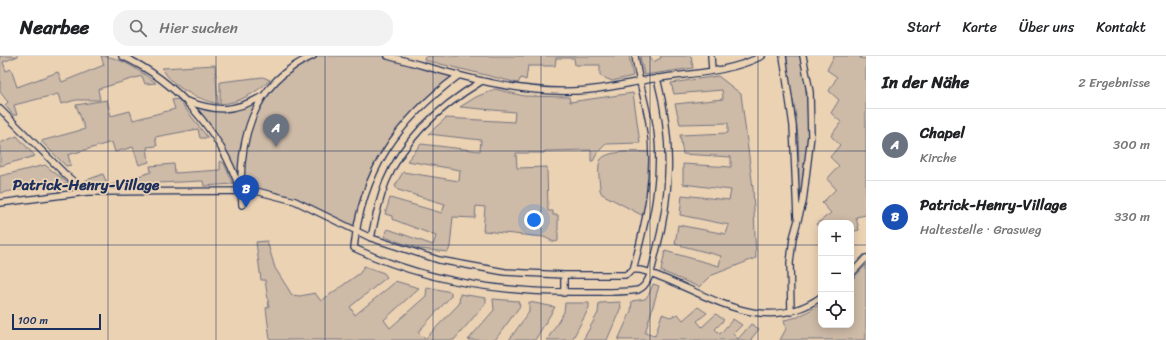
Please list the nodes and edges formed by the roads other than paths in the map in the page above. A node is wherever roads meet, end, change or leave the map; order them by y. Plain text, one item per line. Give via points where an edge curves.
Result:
1 (122, 56) edge
2 (313, 56) edge
3 (388, 56) edge
4 (635, 56) edge
5 (711, 56) edge
6 (762, 56) edge
7 (783, 56) edge
8 (804, 56) edge
9 (712, 71) junction
10 (458, 76) junction
11 (657, 78) junction
12 (482, 81) junction
13 (640, 82) junction
14 (263, 96) junction
15 (186, 101) junction
16 (0, 109) edge
17 (240, 190) junction
18 (87, 192) junction
19 (0, 203) edge
20 (242, 205) dead end
21 (797, 219) junction
22 (356, 231) junction
23 (371, 238) junction
24 (866, 258) edge
25 (633, 270) junction
26 (854, 271) edge
27 (650, 273) junction
28 (564, 275) junction
29 (564, 292) junction
30 (818, 299) edge
31 (791, 312) junction

1 - 15 street via 159,78
2 - 14 street via 283,74
3 - 10 street
4 - 13 street
5 - 9 street
6 - 9 street via 729,69
7 - 21 street via 793,126
8 - 21 street via 810,92 811,136 803,202
9 - 11 street
10 - 12 street
10 - 22 street via 415,112 386,149 371,177
11 - 13 street
11 - 27 street via 667,129 669,176 660,235
12 - 13 street via 555,92
12 - 23 street via 436,113 398,158 381,196
13 - 25 street via 649,123 652,176 646,218
14 - 15 street via 229,109 202,107
14 - 17 street via 246,135
15 - 17 street via 222,148
16 - 18 street via 67,176
17 - 18 street
17 - 20 street
17 - 22 street via 282,196
18 - 19 street
21 - 31 street via 790,263
22 - 23 street
22 - 29 street via 354,248 402,267 475,285
23 - 28 street via 439,260 482,269
24 - 26 street
25 - 27 street
25 - 28 street via 626,275
27 - 29 street via 644,285 638,290
27 - 31 street via 738,309 769,315
28 - 29 street
30 - 31 street via 806,307

